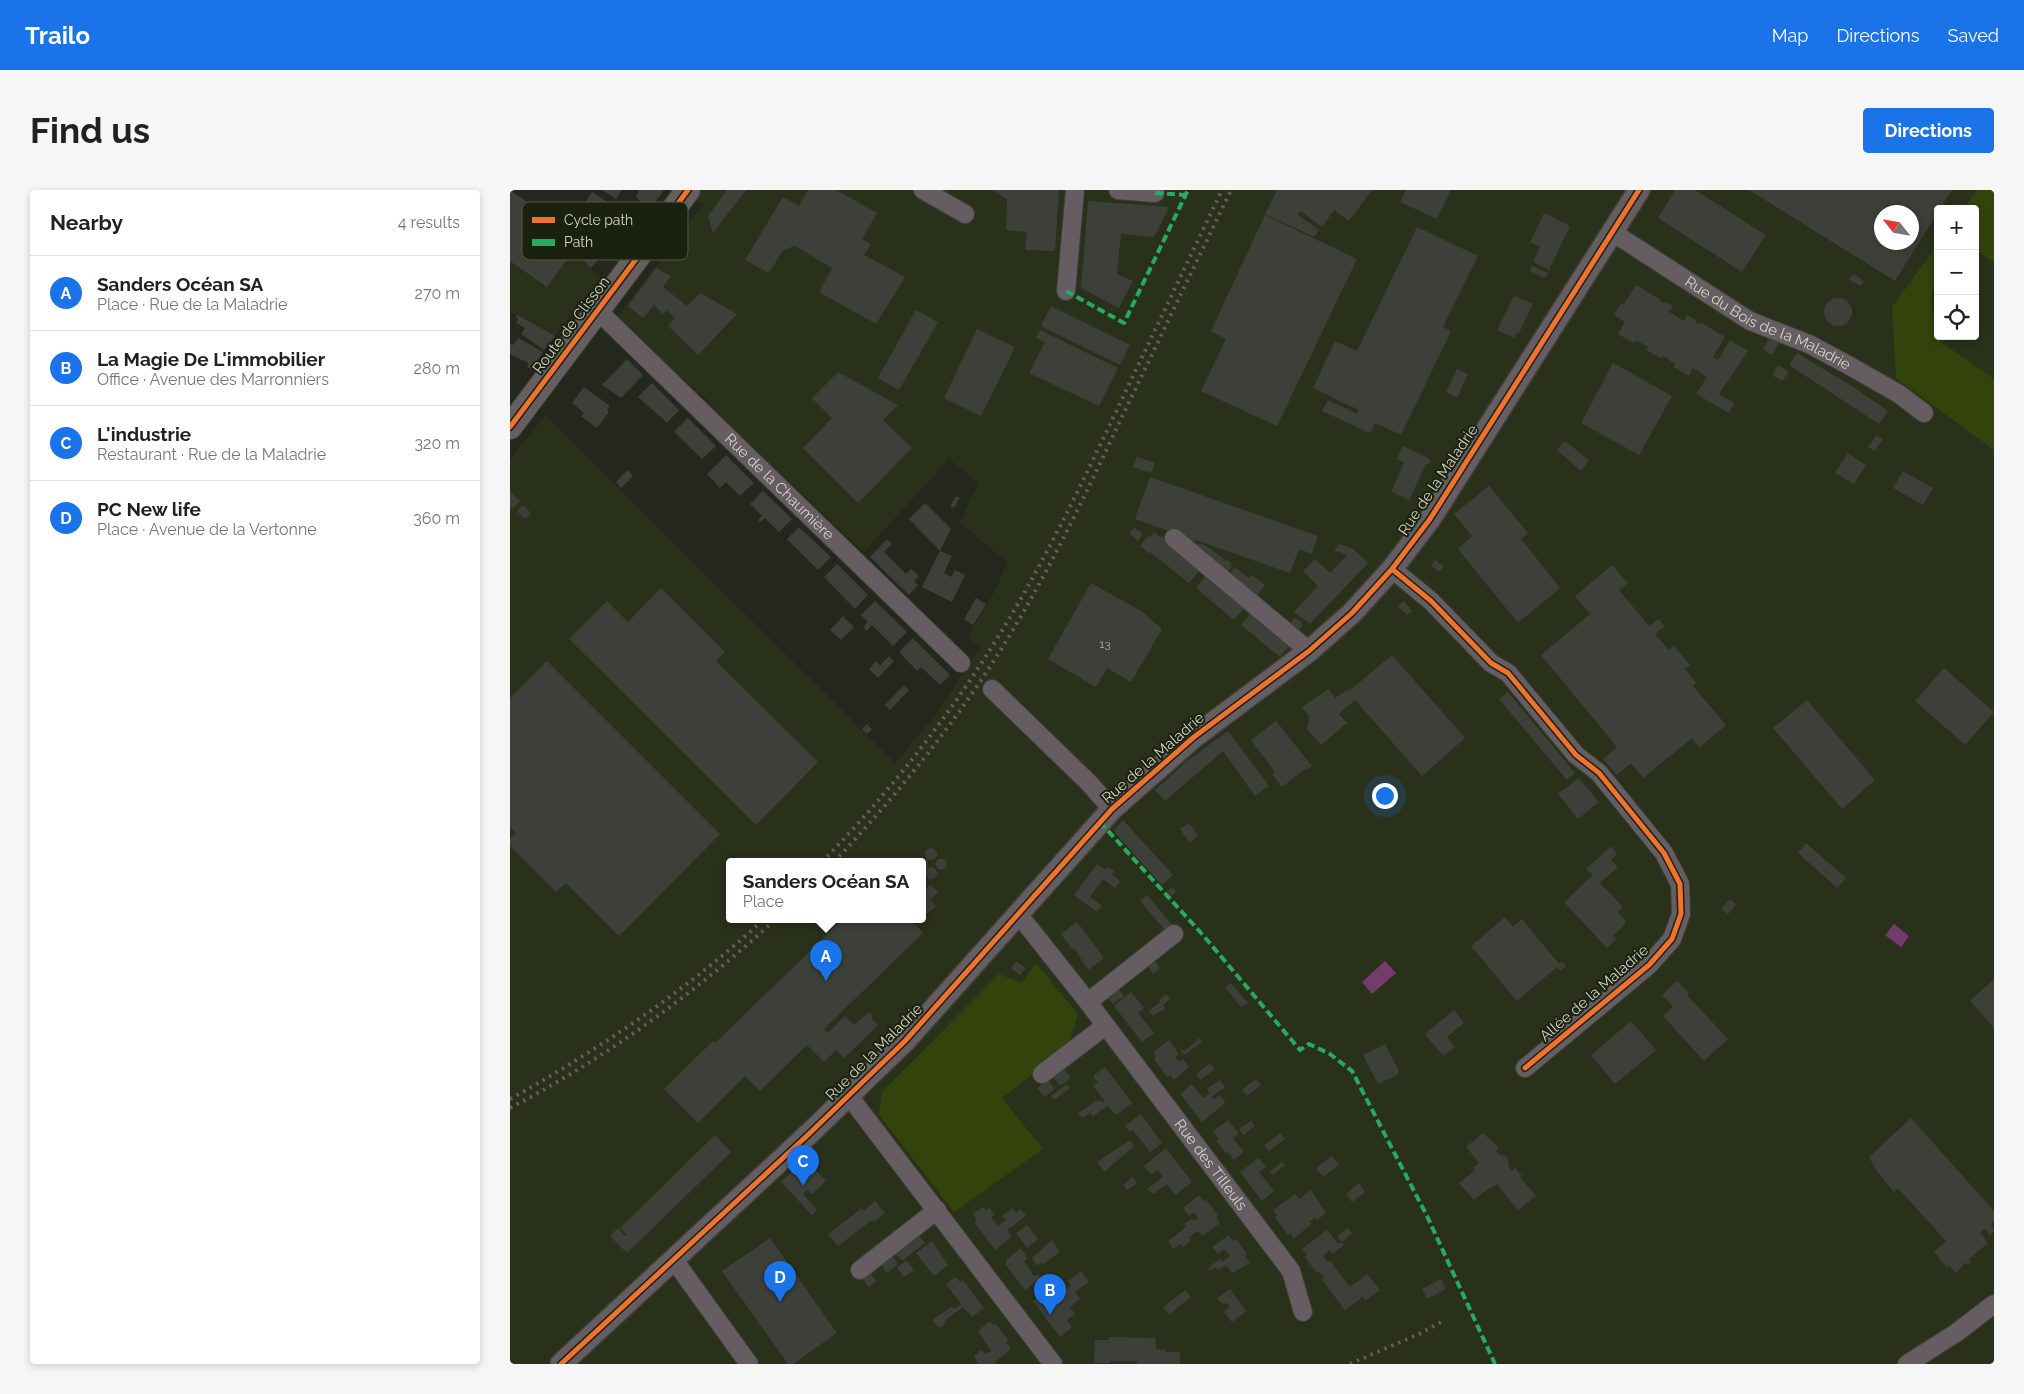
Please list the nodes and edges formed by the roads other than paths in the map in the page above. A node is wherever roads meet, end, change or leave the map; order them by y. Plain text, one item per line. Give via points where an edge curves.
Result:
1 (688, 190) edge
2 (923, 190) edge
3 (1075, 190) edge
4 (1118, 190) edge
5 (1639, 190) edge
6 (1155, 193) dead end
7 (679, 202) edge
8 (965, 214) dead end
9 (1612, 232) junction
10 (635, 260) edge
11 (1066, 291) dead end
12 (597, 310) junction
13 (1924, 413) dead end
14 (510, 427) edge
15 (1174, 538) dead end
16 (1392, 569) junction
17 (1309, 651) junction
18 (961, 663) dead end
19 (992, 690) dead end
20 (1112, 809) junction
21 (1018, 915) junction
22 (1174, 934) dead end
23 (1088, 1002) junction
24 (1105, 1026) junction
25 (1525, 1068) dead end
26 (1042, 1074) dead end
27 (850, 1096) junction
28 (937, 1210) junction
29 (674, 1260) junction
30 (860, 1270) dead end
31 (1994, 1304) edge
32 (1303, 1312) dead end
33 (561, 1364) edge
34 (749, 1364) edge
35 (1053, 1364) edge
36 (1907, 1364) edge

1 - 7 main road, Route de Clisson
2 - 8 street
3 - 11 street
4 - 6 street
5 - 9 street, Rue de la Maladrie
9 - 13 street, Rue du Bois de la Maladrie via 1750,321 1842,361 1899,394
9 - 16 street, Rue de la Maladrie via 1430,519
10 - 12 main road, Route de Clisson
12 - 14 main road, Route de Clisson
12 - 18 street, Rue de la Chaumière
15 - 17 street
16 - 17 street, Rue de la Maladrie via 1352,613
16 - 25 street, Allée de la Maladrie via 1431,601 1491,663 1508,673 1576,755 1599,773 1664,853 1680,884 1681,914 1672,939 1649,965
17 - 20 street, Rue de la Maladrie via 1194,737
19 - 20 street
20 - 21 street, Rue de la Maladrie
21 - 23 street, Rue des Tilleuls
21 - 27 street, Rue de la Maladrie via 905,1041
22 - 23 street
23 - 24 street, Rue des Tilleuls
24 - 26 street
24 - 32 street, Rue des Tilleuls via 1292,1271
27 - 28 street
27 - 29 street, Rue de la Maladrie
28 - 30 street
28 - 35 street
29 - 33 street, Rue de la Maladrie
29 - 34 street
31 - 36 street

